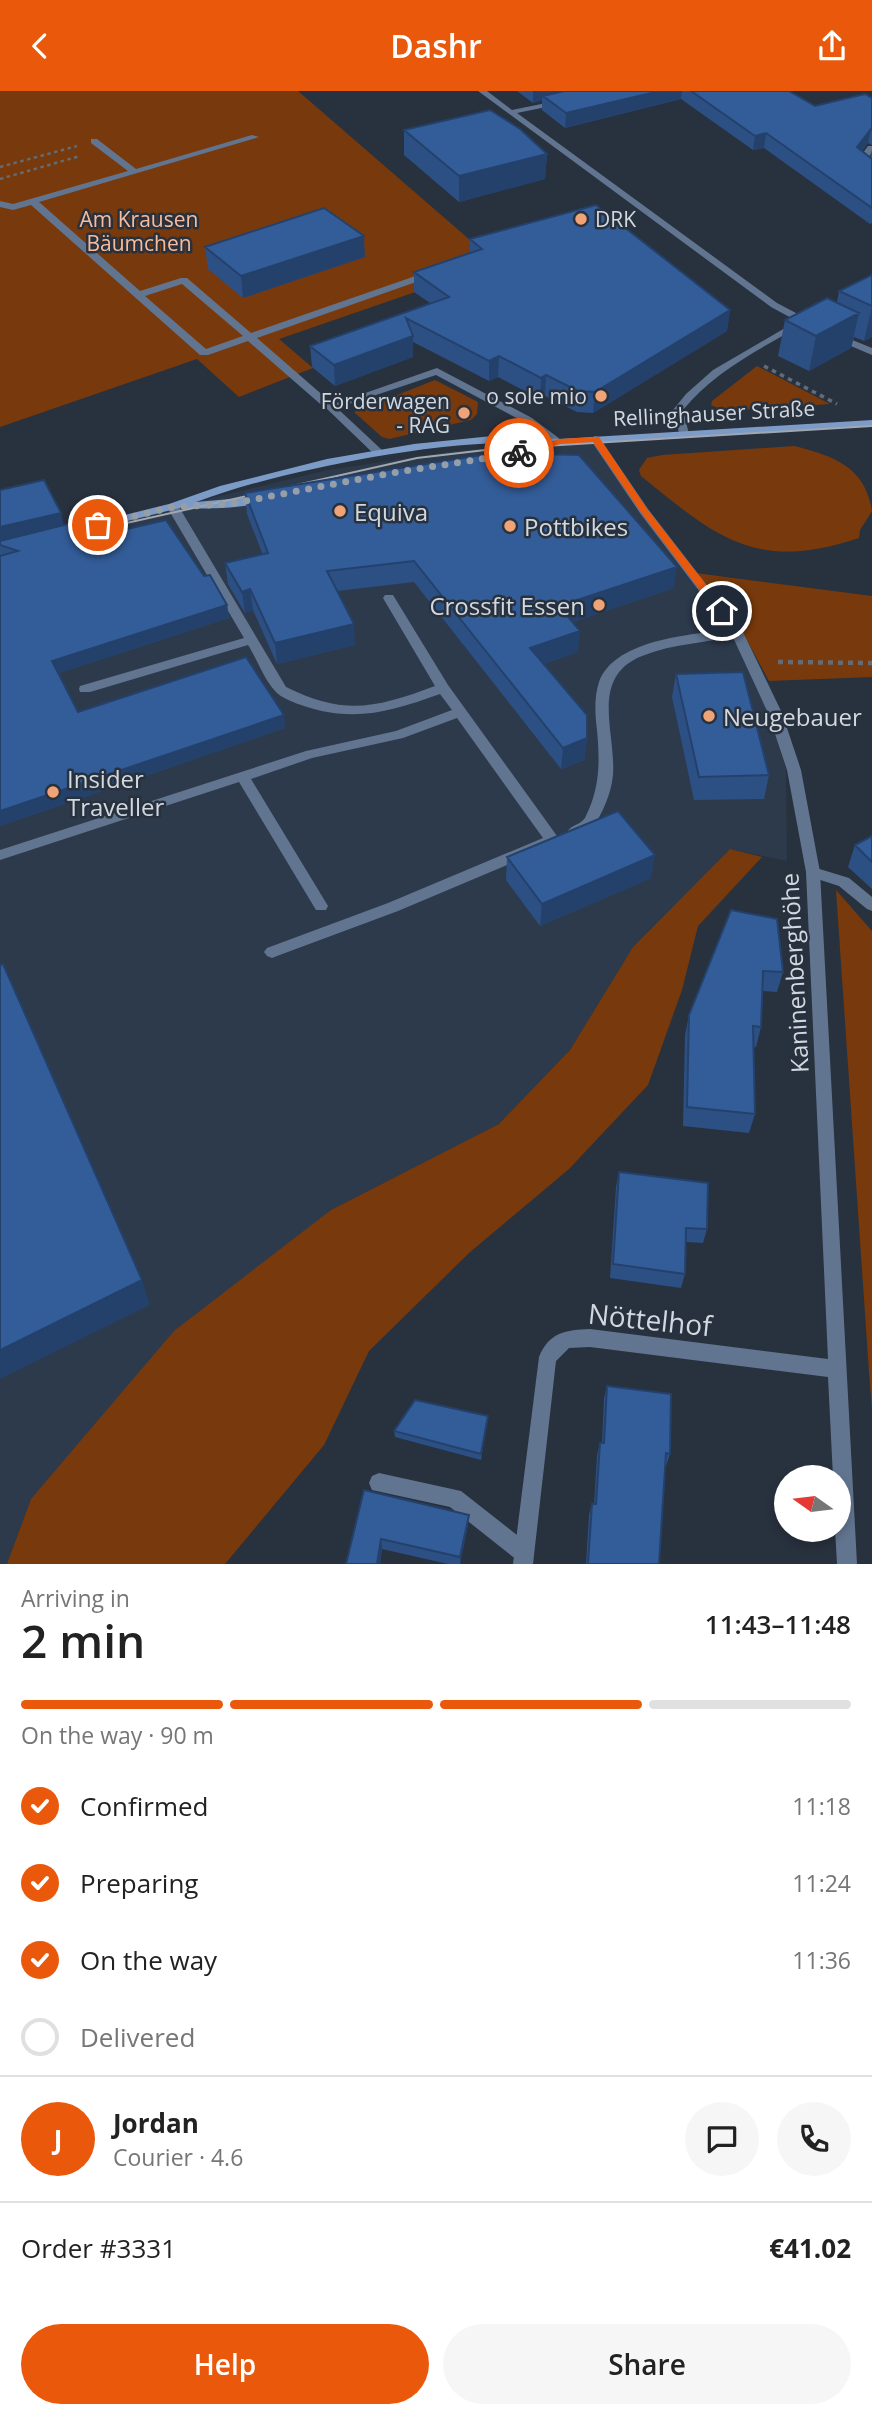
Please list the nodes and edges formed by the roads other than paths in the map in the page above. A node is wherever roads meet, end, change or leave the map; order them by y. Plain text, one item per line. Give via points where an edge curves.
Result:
1 (482, 91) edge
2 (565, 100) edge
3 (512, 112) junction
4 (255, 137) dead end
5 (94, 141) road end
6 (871, 148) edge
7 (126, 165) junction
8 (872, 171) edge
9 (135, 172) junction
10 (33, 202) junction
11 (0, 203) edge
12 (445, 269) edge
13 (138, 295) junction
14 (815, 315) edge
15 (803, 321) junction
16 (815, 327) edge
17 (827, 333) edge
18 (248, 337) junction
19 (872, 352) edge
20 (330, 407) junction
21 (872, 423) edge
22 (684, 434) junction
23 (596, 439) junction
24 (559, 442) junction
25 (379, 453) junction
26 (484, 460) edge
27 (272, 496) edge
28 (173, 507) junction
29 (48, 537) edge
30 (389, 598) dead end
31 (737, 632) junction
32 (250, 640) junction
33 (443, 688) junction
34 (85, 689) dead end
35 (459, 712) junction
36 (243, 777) junction
37 (552, 840) junction
38 (0, 855) edge
39 (813, 872) junction
40 (872, 905) edge
41 (321, 906) dead end
42 (272, 952) dead end
43 (836, 1370) junction
44 (379, 1483) dead end
45 (524, 1558) edge
46 (847, 1564) edge

1 - 3 street
2 - 3 street
3 - 15 street via 774,305
4 - 9 street
5 - 7 street
6 - 8 street via 861,162
7 - 9 street
7 - 11 street
9 - 10 street
10 - 11 street via 13,207
10 - 13 street
12 - 18 street
13 - 18 street via 184,280
13 - 18 street via 204,353
14 - 15 street
15 - 16 street
15 - 22 street via 692,390 678,410
17 - 19 street
18 - 20 street
20 - 24 street via 437,371
20 - 25 street
21 - 22 main road, Rellinghauser Straße
22 - 23 main road, Rellinghauser Straße
23 - 24 main road, Rellinghauser Straße
23 - 31 street, Kaninenberghöhe
24 - 25 main road, Rellinghauser Straße via 490,439
24 - 26 main road, Rellinghauser Straße
25 - 28 main road, Rellinghauser Straße via 224,488
27 - 28 main road, Rellinghauser Straße
28 - 29 main road, Rellinghauser Straße
28 - 32 street
30 - 33 street
31 - 37 street via 643,651 609,672 603,703 607,776 599,803 587,826
31 - 39 street, Kaninenberghöhe via 775,713 794,770
32 - 33 street via 281,690 307,705 346,714 374,711
32 - 34 street
33 - 35 street
35 - 36 street
35 - 37 street
36 - 38 street
36 - 41 street
37 - 42 street
39 - 40 street via 844,882
39 - 43 street, Kaninenberghöhe
43 - 45 street, Nöttelhof via 590,1338 565,1339 548,1357
43 - 46 street, Kaninenberghöhe
44 - 45 street via 454,1498

